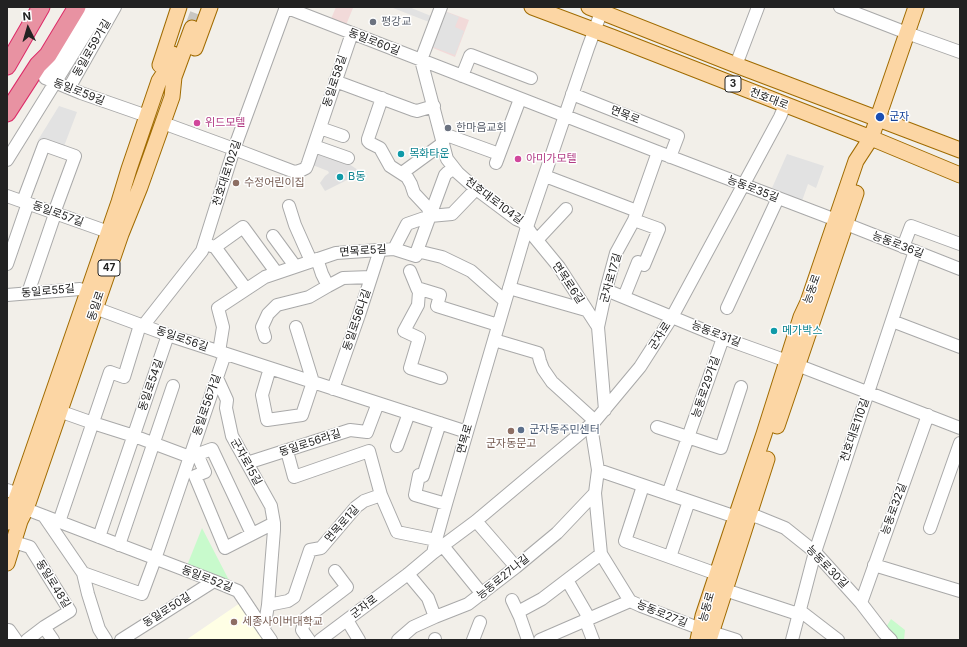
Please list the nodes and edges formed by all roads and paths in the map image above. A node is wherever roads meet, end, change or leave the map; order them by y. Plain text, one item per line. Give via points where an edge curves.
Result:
1 (41, 7) edge
2 (51, 7) edge
3 (68, 7) edge
4 (77, 7) edge
5 (89, 7) edge
6 (102, 7) edge
7 (116, 7) edge
8 (179, 7) edge
9 (210, 7) edge
10 (286, 7) edge
11 (441, 7) edge
12 (532, 7) edge
13 (758, 7) edge
14 (840, 7) edge
15 (916, 7) edge
16 (597, 9) edge
17 (594, 30) junction
18 (352, 33) junction
19 (907, 33) junction
20 (20, 44) junction
21 (960, 52) edge
22 (421, 60) junction
23 (38, 64) junction
24 (736, 65) junction
25 (7, 66) edge
26 (462, 76) junction
27 (530, 78) dead end
28 (159, 81) junction
29 (335, 81) junction
30 (55, 83) junction
31 (69, 88) junction
32 (572, 94) junction
33 (172, 97) junction
34 (382, 98) junction
35 (520, 99) junction
36 (785, 105) junction
37 (434, 106) junction
38 (7, 113) edge
39 (147, 116) junction
40 (565, 116) junction
41 (878, 119) junction
42 (163, 123) junction
43 (320, 128) junction
44 (343, 136) dead end
45 (442, 138) junction
46 (871, 138) junction
47 (314, 146) junction
48 (234, 149) junction
49 (960, 150) edge
50 (658, 152) junction
51 (670, 157) junction
52 (348, 158) dead end
53 (7, 160) edge
54 (454, 168) junction
55 (402, 173) junction
56 (960, 175) edge
57 (545, 176) junction
58 (743, 185) junction
59 (476, 189) junction
60 (7, 196) edge
61 (778, 198) junction
62 (25, 202) junction
63 (289, 206) dead end
64 (566, 209) dead end
65 (55, 213) junction
66 (636, 215) junction
67 (430, 216) junction
68 (841, 222) junction
69 (527, 227) junction
70 (109, 232) junction
71 (273, 236) dead end
72 (536, 240) junction
73 (960, 244) edge
74 (210, 245) junction
75 (903, 247) junction
76 (394, 249) junction
77 (380, 250) junction
78 (915, 251) junction
79 (416, 253) junction
80 (314, 260) junction
81 (7, 264) edge
82 (295, 266) junction
83 (960, 269) edge
84 (410, 271) dead end
85 (276, 272) junction
86 (371, 277) junction
87 (328, 286) junction
88 (417, 288) junction
89 (509, 288) junction
90 (246, 289) junction
91 (606, 290) junction
92 (88, 292) junction
93 (28, 293) junction
94 (7, 295) edge
95 (624, 298) junction
96 (505, 301) junction
97 (95, 308) junction
98 (727, 308) dead end
99 (586, 310) junction
100 (672, 317) junction
101 (892, 321) junction
102 (141, 325) junction
103 (498, 325) junction
104 (296, 327) dead end
105 (598, 327) junction
106 (168, 335) junction
107 (265, 337) dead end
108 (723, 338) junction
109 (494, 340) junction
110 (960, 347) edge
111 (222, 353) junction
112 (792, 363) junction
113 (270, 368) junction
114 (217, 378) junction
115 (441, 378) dead end
116 (313, 382) junction
117 (173, 386) dead end
118 (741, 387) dead end
119 (333, 389) junction
120 (868, 392) junction
121 (378, 403) junction
122 (605, 410) junction
123 (59, 411) junction
124 (409, 413) junction
125 (928, 415) junction
126 (92, 423) junction
127 (440, 423) junction
128 (593, 423) junction
129 (657, 427) dead end
130 (960, 428) edge
131 (467, 432) junction
132 (134, 436) junction
133 (688, 437) junction
134 (154, 443) junction
135 (960, 444) edge
136 (398, 446) dead end
137 (287, 451) junction
138 (193, 456) junction
139 (247, 463) junction
140 (598, 470) junction
141 (643, 486) junction
142 (13, 492) edge
143 (595, 493) junction
144 (668, 494) junction
145 (381, 495) junction
146 (689, 501) junction
147 (446, 504) junction
148 (26, 509) junction
149 (44, 516) junction
150 (742, 516) junction
151 (476, 521) junction
152 (7, 522) edge
153 (59, 522) junction
154 (274, 523) junction
155 (930, 528) dead end
156 (252, 534) junction
157 (99, 537) junction
158 (9, 542) edge
159 (440, 543) junction
160 (119, 545) junction
161 (815, 552) junction
162 (601, 554) junction
163 (670, 557) junction
164 (155, 559) junction
165 (7, 563) edge
166 (874, 565) junction
167 (516, 567) junction
168 (335, 571) dead end
169 (83, 573) junction
170 (408, 574) junction
171 (717, 574) junction
172 (567, 580) junction
173 (214, 581) junction
174 (725, 590) junction
175 (960, 591) edge
176 (482, 594) junction
177 (512, 600) dead end
178 (630, 600) junction
179 (861, 603) junction
180 (268, 605) junction
181 (518, 612) junction
182 (798, 612) junction
183 (435, 617) junction
184 (587, 619) junction
185 (347, 620) junction
186 (480, 622) dead end
187 (44, 627) junction
188 (7, 630) edge
189 (268, 635) edge
190 (705, 635) edge
191 (546, 639) edge
192 (16, 640) edge
193 (27, 640) edge
194 (53, 640) edge
195 (106, 640) edge
196 (121, 640) edge
197 (309, 640) edge
198 (320, 640) edge
199 (359, 640) edge
200 (398, 640) edge
201 (472, 640) edge
202 (528, 640) edge
203 (593, 640) edge
204 (736, 640) edge
205 (792, 640) edge
206 (838, 640) edge
207 (891, 640) edge

1 - 20 highway
2 - 20 highway
3 - 23 highway
4 - 23 highway via 48,54
5 - 30 street, 동일로59길 via 45,78
6 - 30 street
7 - 31 street, 동일로59가길
8 - 28 main road via 160,64
9 - 33 main road via 182,81
10 - 18 street, 동일로60길
10 - 48 street, 천호대로102길
11 - 22 street
12 - 17 main road, 천호대로 / 3
13 - 24 street
14 - 19 street
15 - 19 main road, 능동로
16 - 17 street, 면목로
16 - 24 main road, 천호대로 / 3
17 - 32 street, 면목로
17 - 36 main road, 천호대로 / 3
18 - 22 street, 동일로60길
18 - 29 street, 동일로58길
19 - 21 street
19 - 41 main road, 능동로
20 - 25 highway
22 - 26 street, 동일로60길
22 - 37 street, 천호대로104길
23 - 38 highway
24 - 41 main road, 천호대로 / 3
26 - 27 street via 472,55
26 - 35 street, 동일로60길
28 - 33 main road, 동일로 / 47 via 188,26 174,78
28 - 39 main road, 동일로 / 47
29 - 34 street
29 - 43 street, 동일로58길
30 - 31 street, 동일로59길
30 - 53 street
31 - 39 street, 동일로59길
32 - 40 street, 면목로
32 - 51 street, 면목로 via 678,136
33 - 42 main road, 동일로 / 47
34 - 37 street via 415,111
34 - 55 street via 368,140 381,148 390,166
35 - 40 street, 동일로60길
35 - 45 street via 497,159
36 - 46 main road, 천호대로 / 3
36 - 58 street, 군자로
37 - 45 street, 천호대로104길
39 - 70 main road, 동일로 / 47
40 - 50 street, 능동로35길
40 - 57 street, 면목로
41 - 46 main road, 능동로
41 - 49 main road, 천호대로 / 3
42 - 48 street, 동일로58길
42 - 97 main road, 동일로 / 47
43 - 44 street
43 - 47 street, 동일로58길
45 - 54 street, 천호대로104길 via 447,159
45 - 55 street
46 - 56 main road, 천호대로 / 3
46 - 68 main road, 능동로 via 856,161
47 - 48 street, 동일로58길 via 306,168 296,172
47 - 52 street
48 - 74 street, 천호대로102길
50 - 51 street, 능동로35길
50 - 66 street, 군자로17길
51 - 58 street, 능동로35길
54 - 59 street, 천호대로104길
54 - 67 street via 445,175
55 - 67 street via 407,177 415,195 428,208
57 - 66 street
57 - 69 street, 면목로
58 - 61 street, 능동로35길
58 - 100 street, 군자로
59 - 67 street via 452,214
59 - 69 street, 천호대로104길
60 - 62 street, 동일로57길
61 - 68 street, 능동로35길
61 - 98 street
62 - 65 street, 동일로57길
62 - 65 street via 44,145 60,150 75,156
62 - 81 street
63 - 80 street via 294,225
64 - 72 street
65 - 70 street, 동일로57길
65 - 93 street
66 - 91 street, 군자로17길 via 616,253
66 - 95 street via 659,229 644,265 638,262
67 - 76 street via 407,224
67 - 79 street
68 - 75 street, 능동로36길
68 - 112 main road, 능동로 via 801,317
69 - 72 street, 면목로6길
69 - 89 street, 면목로
70 - 92 main road, 동일로 / 47
71 - 82 street
72 - 99 street, 면목로6길 via 559,267
73 - 75 street via 911,226
74 - 85 street via 243,227
74 - 90 street
74 - 102 street, 천호대로102길 via 202,251
75 - 78 street, 능동로36길
76 - 77 street, 면목로5길
76 - 79 street, 면목로5길
77 - 80 street, 면목로5길 via 336,253
77 - 86 street, 동일로56나길
78 - 83 street, 능동로36길
78 - 101 street, 천호대로110길
79 - 96 street, 면목로5길 via 442,257 471,271
80 - 82 street, 면목로5길
80 - 87 street
82 - 85 street, 면목로5길
84 - 88 street
85 - 90 street, 면목로5길
86 - 87 street via 343,278
86 - 119 street, 동일로56나길
87 - 107 street via 309,297 277,305 268,314 262,327
88 - 103 street via 440,295 437,306
88 - 115 street via 418,305 404,332 419,338 410,368
89 - 96 street, 면목로
89 - 99 street
90 - 111 street, 면목로5길 via 218,308 222,327
91 - 95 street, 능동로31길
91 - 105 street, 군자로17길
92 - 93 street, 동일로55길 via 80,288
92 - 142 main road, 동일로 / 47
93 - 94 street, 동일로55길
95 - 100 street, 능동로31길
96 - 103 street, 면목로
97 - 102 street, 동일로56길
97 - 123 main road, 동일로 / 47
99 - 105 street, 면목로6길
100 - 108 street, 능동로31길
100 - 122 street, 군자로 via 640,367
101 - 110 street
101 - 120 street, 천호대로110길
102 - 106 street, 동일로56길
102 - 126 street via 124,377 110,372
103 - 109 street, 면목로
104 - 116 street
105 - 122 street, 군자로17길
106 - 111 street, 동일로56길
106 - 132 street, 동일로54길
108 - 112 street, 능동로31길
108 - 133 street, 능동로29가길
109 - 128 street via 538,353 543,369 552,382
109 - 131 street, 면목로
111 - 113 street, 동일로56길
111 - 114 street, 동일로56가길
112 - 120 street
112 - 150 main road, 능동로 via 764,434
113 - 116 street, 동일로56길
113 - 116 street via 262,395 267,420 302,415
114 - 138 street, 동일로56가길
114 - 139 street, 군자로15길 via 227,400 226,408 232,436
116 - 119 street, 동일로56길
117 - 134 street, 동일로54길
118 - 133 street via 721,448
119 - 121 street, 동일로56길
120 - 125 street
120 - 161 street, 천호대로110길
121 - 124 street, 동일로56길
121 - 137 street, 동일로56라길 via 367,432 350,430
122 - 128 street, 군자로
123 - 126 street
123 - 148 main road, 동일로 / 47
124 - 127 street, 동일로56길
124 - 136 street
125 - 130 street
125 - 166 street, 능동로32길
126 - 132 street
126 - 153 street
127 - 131 street, 동일로56길
127 - 147 street via 423,476 419,475 415,495
128 - 140 street, 능동로27길
128 - 151 street, 군자로
129 - 133 street
131 - 147 street, 면목로
132 - 134 street
132 - 157 street
133 - 144 street, 능동로29가길
134 - 138 street
134 - 160 street
135 - 155 street
137 - 139 street, 동일로56라길
137 - 145 street via 294,477 369,451
138 - 156 street, 동일로56가길 via 212,449
138 - 156 street via 205,472 195,476 225,548
138 - 164 street, 동일로56가길
139 - 154 street, 군자로15길 via 271,506
140 - 141 street, 능동로30길
140 - 143 street, 능동로27길
141 - 144 street, 능동로30길
141 - 163 street via 625,541
142 - 148 street
142 - 152 main road, 동일로 / 47
143 - 162 street, 능동로27길
143 - 167 street, 능동로27나길 via 557,533
144 - 146 street, 능동로30길
145 - 159 street via 397,532
145 - 180 street, 면목로1길 via 356,507 321,548 310,550 294,597 288,601
146 - 150 street, 능동로30길
146 - 163 street
147 - 159 street, 면목로
148 - 149 street, 동일로52길
148 - 158 main road, 동일로 / 47
149 - 153 street, 동일로52길
149 - 169 street
150 - 161 street, 능동로30길 via 758,517 785,528
150 - 171 main road, 능동로
150 - 174 main road, 능동로
151 - 159 street, 군자로
151 - 167 street
153 - 157 street, 동일로52길
154 - 156 street
154 - 180 street, 군자로15길
157 - 160 street, 동일로52길
158 - 165 main road, 동일로 / 47
158 - 187 street, 동일로48길 via 30,547 70,611
159 - 170 street, 군자로 via 433,553
159 - 176 street
160 - 164 street, 동일로52길
161 - 179 street, 능동로30길
161 - 182 street, 천호대로110길
162 - 172 street
162 - 178 street, 능동로27길
163 - 171 street
164 - 169 street via 142,594
164 - 173 street, 동일로52길
166 - 175 street
166 - 179 street, 능동로32길
167 - 176 street, 능동로27나길
168 - 197 street via 347,587 305,619 302,630
169 - 195 street via 99,629
170 - 183 street via 428,598
170 - 185 street, 군자로
171 - 190 main road, 능동로 via 703,616
172 - 181 street via 542,599
172 - 184 street
173 - 189 street, 동일로52길 via 238,591
173 - 196 street, 동일로50길
174 - 182 street, 능동로
174 - 190 main road, 능동로
176 - 183 street, 능동로27나길 via 468,604
177 - 181 street
178 - 184 street
178 - 190 street, 능동로27길
179 - 207 street, 능동로30길
180 - 189 street, 군자로15길
181 - 202 street
182 - 205 street, 천호대로110길
182 - 206 street
183 - 200 street, 능동로27나길 via 413,627
184 - 191 street
184 - 203 street
185 - 198 street, 군자로
185 - 199 street
186 - 201 street
187 - 193 street, 동일로48길
187 - 194 street
188 - 192 street
190 - 204 street, 능동로

